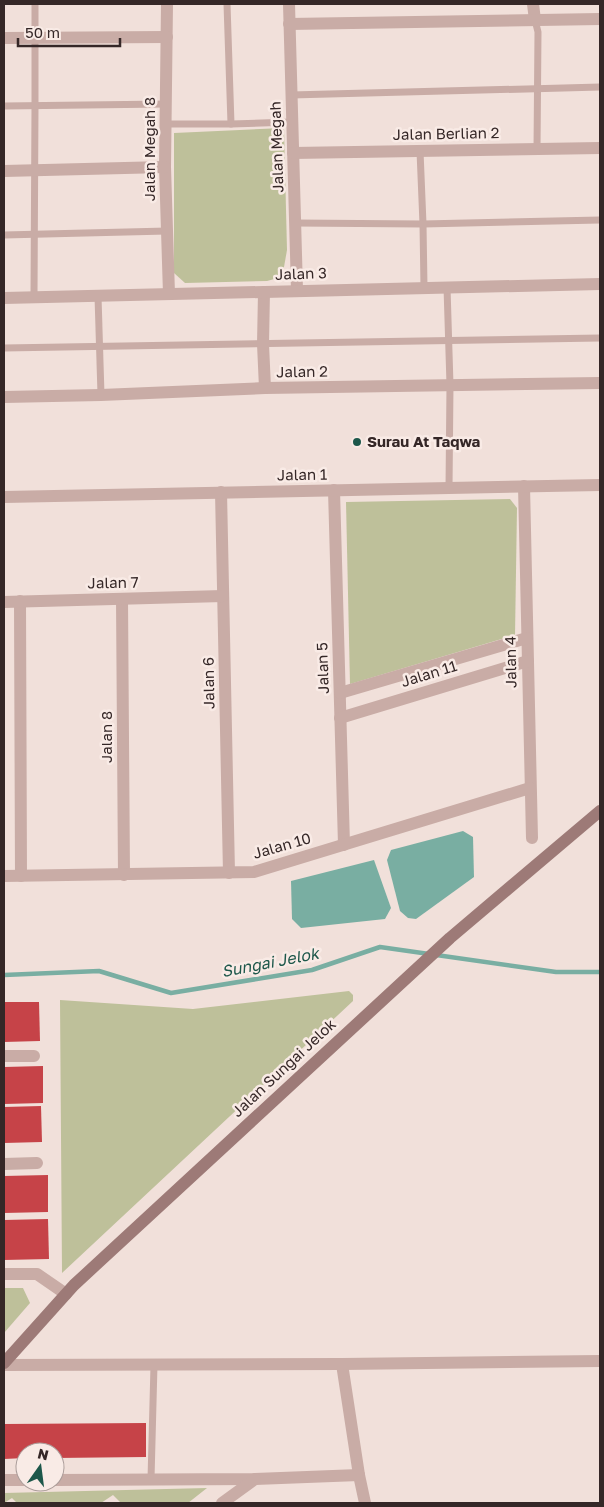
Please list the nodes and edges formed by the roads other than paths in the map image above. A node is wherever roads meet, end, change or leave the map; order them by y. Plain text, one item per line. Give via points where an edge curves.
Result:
1 (34, 4) edge
2 (167, 4) edge
3 (227, 4) edge
4 (289, 4) edge
5 (533, 4) edge
6 (600, 19) edge
7 (535, 20) junction
8 (289, 24) junction
9 (167, 37) junction
10 (4, 38) edge
11 (34, 38) junction
12 (600, 87) edge
13 (537, 88) junction
14 (292, 95) junction
15 (166, 104) junction
16 (4, 106) edge
17 (35, 106) junction
18 (292, 122) junction
19 (166, 124) junction
20 (231, 124) junction
21 (600, 148) edge
22 (537, 149) junction
23 (420, 151) junction
24 (293, 153) junction
25 (165, 167) junction
26 (35, 171) junction
27 (4, 172) edge
28 (600, 220) edge
29 (295, 223) junction
30 (423, 224) junction
31 (167, 231) junction
32 (4, 235) edge
33 (33, 235) junction
34 (600, 284) edge
35 (424, 287) junction
36 (447, 287) junction
37 (297, 290) junction
38 (264, 292) junction
39 (169, 294) junction
40 (98, 296) junction
41 (34, 297) junction
42 (4, 298) edge
43 (600, 338) edge
44 (448, 340) junction
45 (263, 344) junction
46 (100, 346) junction
47 (4, 348) edge
48 (600, 383) edge
49 (450, 385) junction
50 (265, 388) junction
51 (101, 395) junction
52 (4, 397) edge
53 (600, 485) edge
54 (524, 486) junction
55 (449, 488) junction
56 (334, 490) junction
57 (221, 492) junction
58 (4, 497) edge
59 (223, 596) junction
60 (122, 599) junction
61 (20, 601) junction
62 (4, 602) edge
63 (527, 638) junction
64 (528, 661) junction
65 (340, 693) junction
66 (340, 718) junction
67 (530, 788) junction
68 (600, 811) edge
69 (532, 838) dead end
70 (344, 845) junction
71 (229, 873) junction
72 (124, 875) junction
73 (4, 876) edge
74 (21, 876) junction
75 (4, 1056) edge
76 (34, 1056) dead end
77 (37, 1163) dead end
78 (4, 1164) edge
79 (4, 1274) edge
80 (66, 1294) junction
81 (600, 1361) edge
82 (4, 1364) edge
83 (154, 1364) junction
84 (342, 1364) junction
85 (359, 1475) junction
86 (151, 1479) junction
87 (255, 1479) junction
88 (65, 1480) edge
89 (222, 1503) edge
90 (364, 1503) edge

1 - 11 lane
2 - 9 street, Jalan Megah 8
3 - 20 lane
4 - 8 street, Jalan Megah
5 - 7 street
6 - 7 street
7 - 8 street
7 - 13 lane via 538,32
8 - 14 street, Jalan Megah
9 - 11 street
9 - 15 street, Jalan Megah 8
10 - 11 street
11 - 17 lane
12 - 13 lane
13 - 14 lane
13 - 22 lane
14 - 18 street, Jalan Megah
15 - 17 lane
15 - 19 street, Jalan Megah 8
16 - 17 lane
17 - 26 lane
18 - 20 lane
18 - 24 street, Jalan Megah
19 - 20 lane
19 - 25 street, Jalan Megah 8
21 - 22 street, Jalan Berlian 2
22 - 23 street, Jalan Berlian 2
23 - 24 street, Jalan Berlian 2
23 - 30 lane
24 - 29 street, Jalan Megah
25 - 26 street
25 - 31 street, Jalan Megah 8
26 - 27 street
26 - 33 lane
28 - 30 lane
29 - 30 lane
29 - 37 street, Jalan Megah
30 - 35 lane
31 - 33 lane
31 - 39 street, Jalan Megah 8
32 - 33 lane
33 - 41 lane
34 - 36 street, Jalan 3
35 - 36 street, Jalan 3
35 - 37 street, Jalan 3
36 - 44 lane
37 - 38 street, Jalan 3
38 - 39 street, Jalan 3
38 - 45 street
39 - 40 street, Jalan 3
40 - 41 street, Jalan 3
40 - 46 lane
41 - 42 street, Jalan 3
43 - 44 lane
44 - 45 lane
44 - 49 lane
45 - 46 lane
45 - 50 street
46 - 47 lane
46 - 51 lane
48 - 49 street, Jalan 2
49 - 50 street, Jalan 2
49 - 55 lane
50 - 51 street, Jalan 2
51 - 52 street, Jalan 2
53 - 54 street, Jalan 1
54 - 55 street, Jalan 1
54 - 63 street, Jalan 4
55 - 56 street, Jalan 1
56 - 57 street, Jalan 1
56 - 65 street, Jalan 5
57 - 58 street, Jalan 1
57 - 59 street, Jalan 6
59 - 60 street, Jalan 7
59 - 71 street, Jalan 6
60 - 61 street, Jalan 7
60 - 72 street, Jalan 8
61 - 62 street, Jalan 7
61 - 74 street
63 - 64 street, Jalan 4
63 - 65 street, Jalan 11
64 - 66 street, Jalan 11
64 - 67 street, Jalan 4
65 - 66 street, Jalan 5
66 - 70 street, Jalan 5
67 - 69 street, Jalan 4
67 - 70 street, Jalan 10
68 - 80 street, Jalan Sungai Jelok via 450,938
70 - 71 street, Jalan 10 via 254,872
71 - 72 street, Jalan 10
72 - 74 street, Jalan 10
73 - 74 street, Jalan 10
75 - 76 street
77 - 78 street
79 - 80 street via 37,1274
80 - 82 street, Jalan Sungai Jelok
81 - 84 street
82 - 83 street
83 - 84 street
83 - 86 lane
84 - 85 street
85 - 87 street
85 - 90 street
86 - 87 street
86 - 88 street
87 - 89 street

